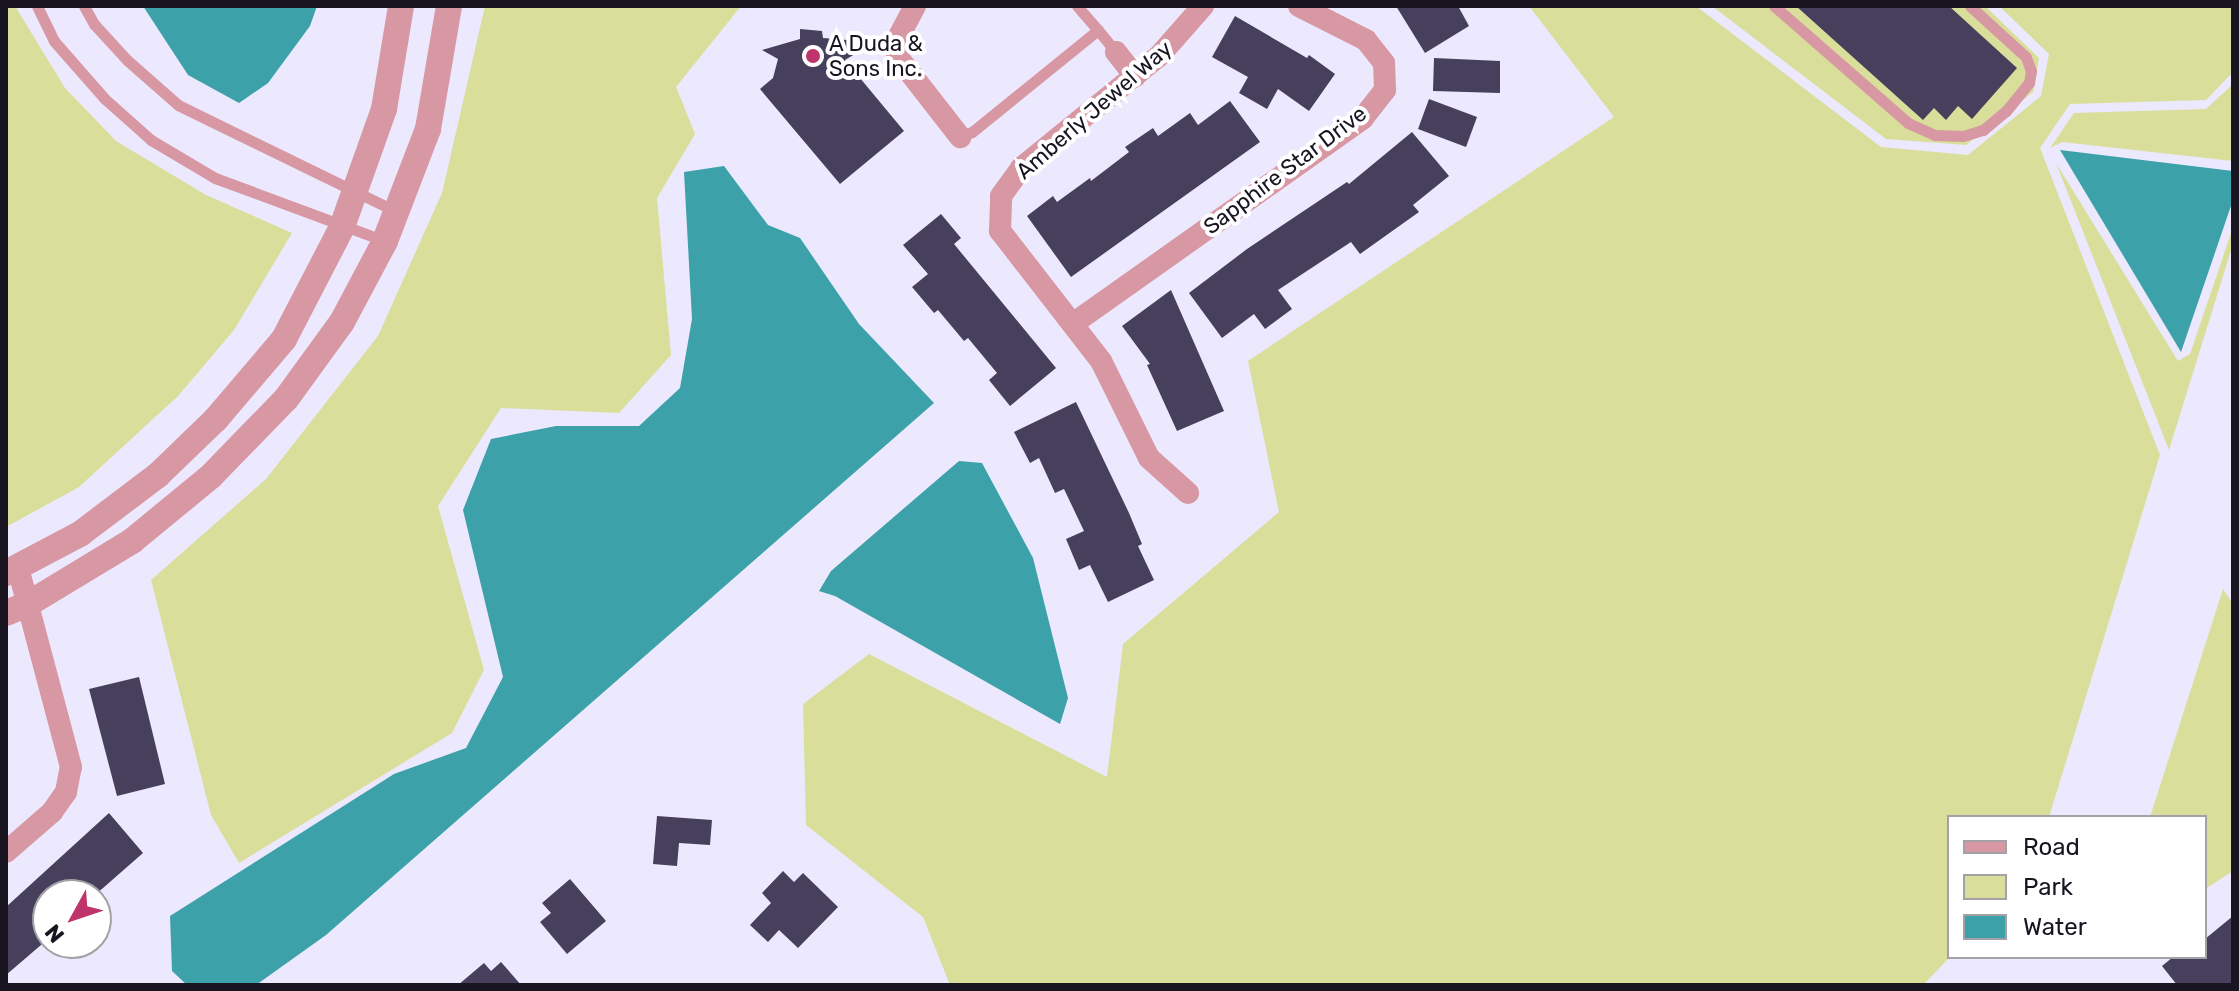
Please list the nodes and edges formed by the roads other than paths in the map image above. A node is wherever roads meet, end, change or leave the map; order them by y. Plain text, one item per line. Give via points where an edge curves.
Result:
1 (37, 6) edge
2 (84, 6) edge
3 (401, 6) edge
4 (449, 6) edge
5 (915, 6) edge
6 (1077, 6) edge
7 (1203, 6) edge
8 (1299, 6) edge
9 (1774, 6) edge
10 (1970, 6) edge
11 (1098, 30) junction
12 (1116, 52) joint
13 (1135, 76) junction
14 (960, 137) joint
15 (355, 191) junction
16 (396, 211) junction
17 (342, 227) junction
18 (385, 241) junction
19 (1074, 323) junction
20 (1188, 493) dead end
21 (12, 570) edge
22 (17, 609) edge
23 (6, 852) edge

1 - 17 lane via 54,41 105,99 151,140 215,178
2 - 15 lane via 127,60 178,105
3 - 15 street via 384,109
4 - 16 street via 428,129
5 - 14 street via 897,40 897,56
6 - 11 lane
7 - 13 street, Amberly Jewel Way
8 - 19 street, Sapphire Star Drive via 1366,40 1384,63 1385,90 1363,118
9 - 10 lane via 1908,123 1935,135 1963,136 1983,130 2006,111 2029,83 2031,71 2026,57
11 - 12 lane
11 - 14 lane
12 - 13 street
13 - 19 street, Amberly Jewel Way via 1021,168 1001,196 1000,231
15 - 16 lane
15 - 17 street
16 - 18 street
17 - 18 lane
17 - 21 street via 284,339 216,419 158,475 80,534
18 - 22 street via 342,322 286,399 222,465 132,541
19 - 20 street, Amberly Jewel Way via 1101,361 1149,458
21 - 22 street
22 - 23 street via 71,767 66,792 52,812

